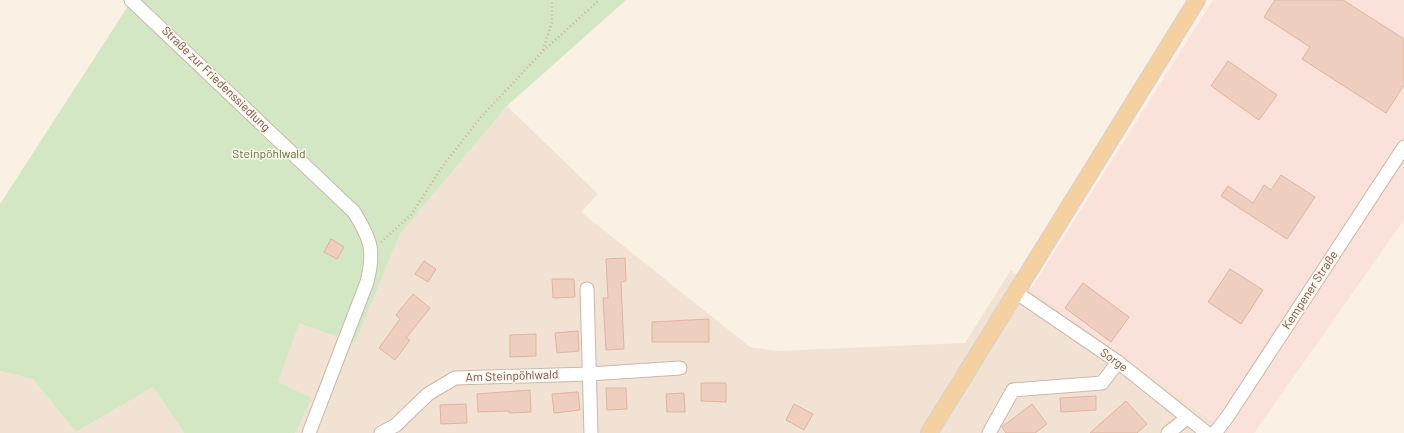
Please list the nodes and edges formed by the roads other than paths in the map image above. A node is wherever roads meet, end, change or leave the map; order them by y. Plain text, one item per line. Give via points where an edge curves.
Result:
1 (131, 0) edge
2 (1197, 0) edge
3 (1404, 147) edge
4 (587, 289) dead end
5 (1017, 292) junction
6 (1118, 362) junction
7 (680, 368) dead end
8 (589, 374) junction
9 (1187, 418) junction
10 (310, 433) edge
11 (381, 433) edge
12 (591, 433) edge
13 (929, 433) edge
14 (989, 433) edge
15 (1168, 433) edge
16 (1207, 433) edge
17 (1215, 433) edge

1 - 10 street, Straße zur Friedenssiedlung via 354,212 367,232 372,250 367,282
2 - 5 main road
3 - 17 street, Kempener Straße
4 - 8 street
5 - 6 street, Sorge
5 - 13 main road
6 - 9 street, Sorge
6 - 14 street via 1102,383 1013,390
7 - 8 street, Am Steinpöhlwald
8 - 11 street, Am Steinpöhlwald via 454,378 428,394 396,425
8 - 12 street
9 - 15 street
9 - 16 street, Sorge

